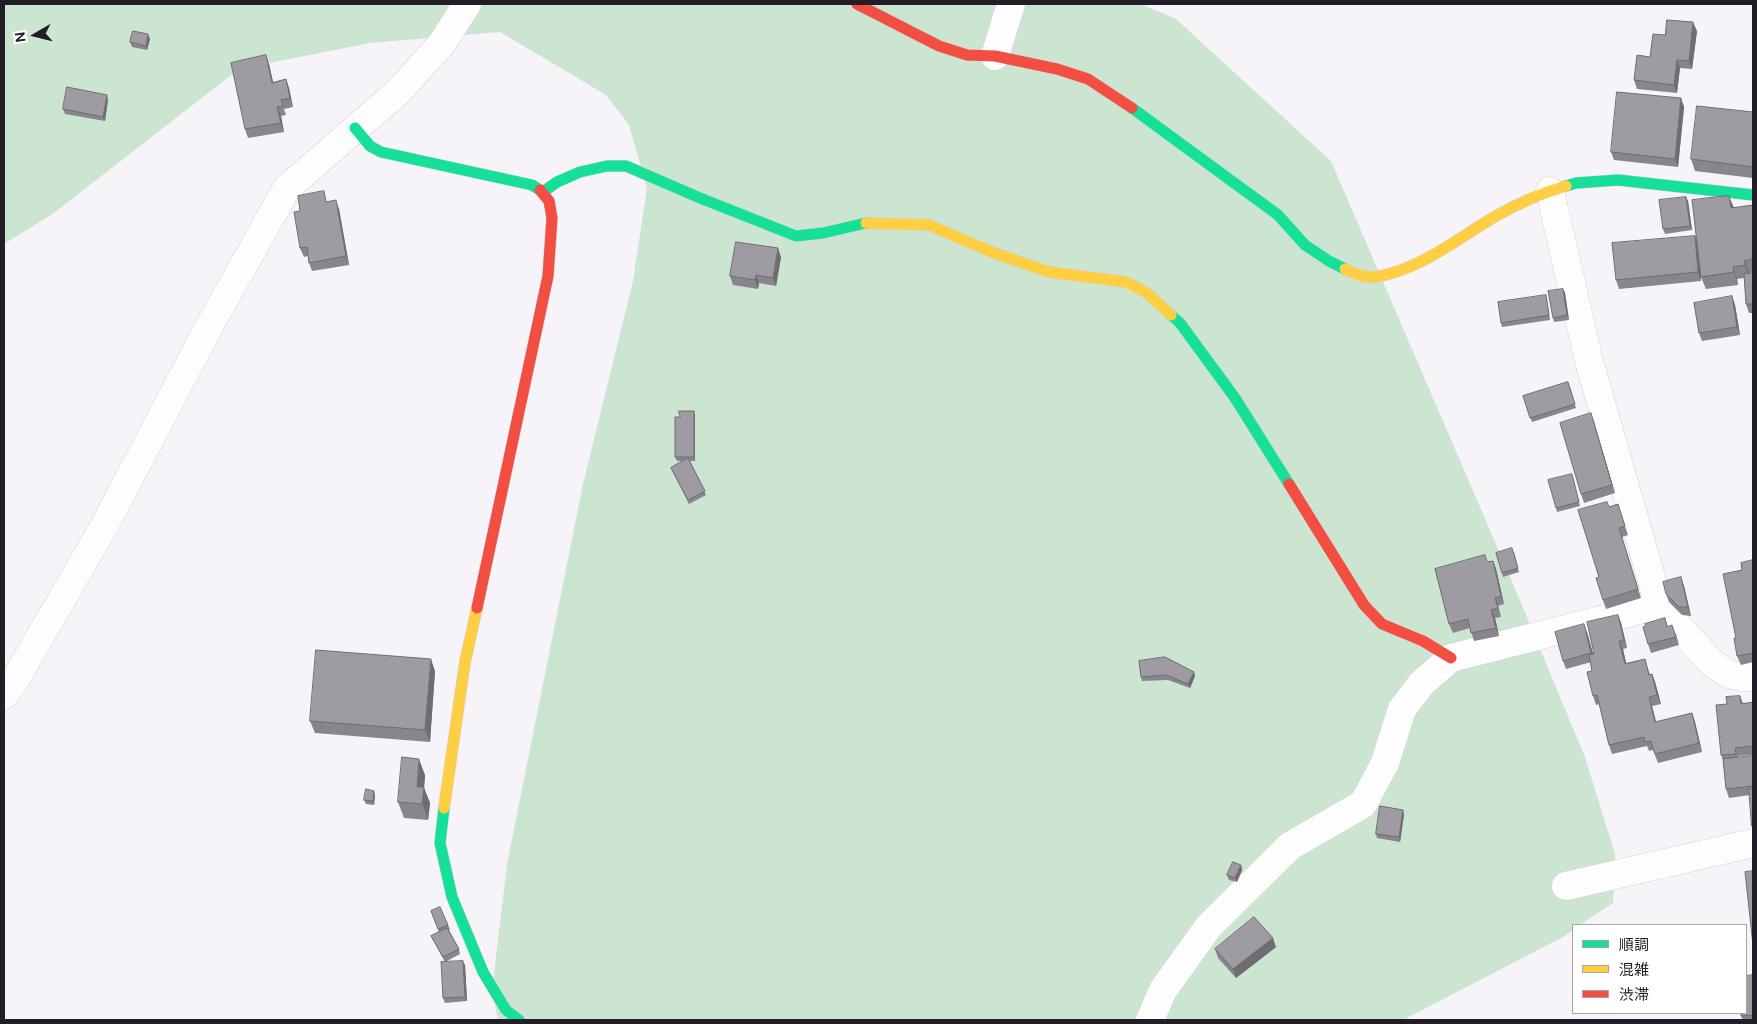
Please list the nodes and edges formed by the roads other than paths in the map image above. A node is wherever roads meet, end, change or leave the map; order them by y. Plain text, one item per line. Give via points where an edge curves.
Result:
1 (467, 4) edge
2 (857, 4) edge
3 (1011, 4) edge
4 (995, 56) junction
5 (355, 128) junction
6 (1550, 191) junction
7 (543, 192) junction
8 (1753, 195) edge
9 (1659, 605) junction
10 (1451, 658) junction
11 (1753, 677) edge
12 (4, 695) edge
13 (1753, 843) edge
14 (1566, 886) dead end
15 (519, 1020) edge
16 (1150, 1020) edge

1 - 5 street via 443,42 398,92
2 - 4 street via 939,46 967,55
3 - 4 street
4 - 6 street via 1088,79 1278,215 1305,245 1329,262 1351,272 1372,277 1404,269 1498,215
5 - 7 street via 370,146 381,152 532,185
5 - 12 street via 287,188 211,323 102,530
6 - 8 street via 1576,183 1618,180
6 - 9 street via 1588,361
7 - 10 street via 580,172 626,166 796,236 870,222 929,225 1049,272 1126,282 1147,294 1180,323 1235,398 1364,605 1382,624 1423,641
7 - 15 street via 550,202 552,228 548,276 465,662 440,842 452,897 483,972 506,1010
9 - 10 street
9 - 11 street via 1712,663 1728,674
10 - 16 street via 1422,683 1402,710 1385,762 1363,804 1290,846 1209,926 1163,990
13 - 14 street

